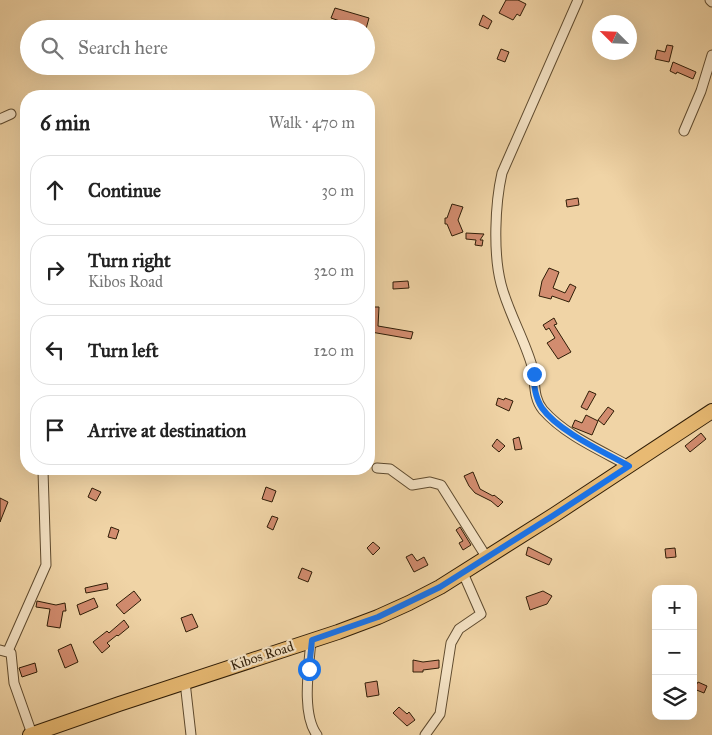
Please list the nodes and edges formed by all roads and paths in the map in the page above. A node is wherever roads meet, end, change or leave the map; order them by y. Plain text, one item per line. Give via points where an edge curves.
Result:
1 (578, 0) edge
2 (712, 55) edge
3 (11, 114) dead end
4 (0, 119) edge
5 (684, 131) dead end
6 (712, 411) edge
7 (629, 466) junction
8 (377, 468) dead end
9 (43, 475) edge
10 (487, 558) junction
11 (463, 572) junction
12 (312, 640) junction
13 (4, 650) edge
14 (185, 682) junction
15 (31, 735) edge
16 (191, 735) edge
17 (317, 735) edge
18 (425, 735) edge

1 - 7 street via 502,173 496,229 497,265 501,285 533,369 541,407 566,430
2 - 5 street
3 - 4 street
6 - 7 main road, Kibos Road
7 - 10 main road, Kibos Road
8 - 10 street via 390,469 412,486 430,482 441,485
9 - 13 street via 46,566
10 - 11 main road, Kibos Road
11 - 12 main road, Kibos Road via 433,591 378,617
11 - 18 street via 481,614 459,629 451,643 440,714
12 - 14 main road, Kibos Road
12 - 17 street via 308,700 311,727
13 - 15 street via 11,652 13,658 14,683
14 - 15 main road, Kibos Road
14 - 16 street

